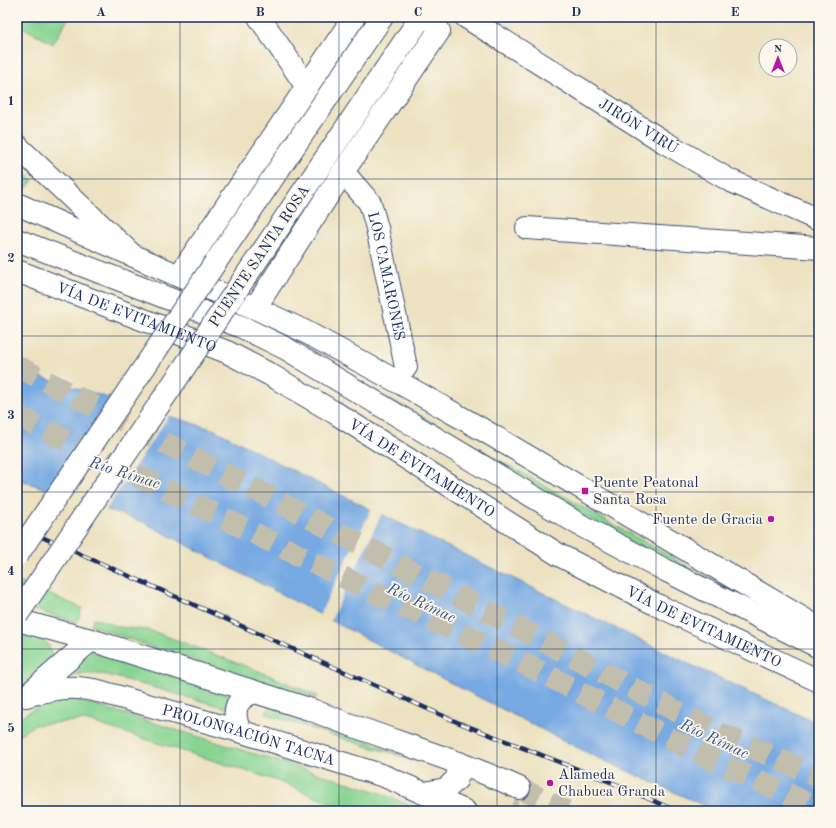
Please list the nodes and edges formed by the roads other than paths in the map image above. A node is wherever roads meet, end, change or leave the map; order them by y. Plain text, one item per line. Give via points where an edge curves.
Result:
1 (259, 17) edge
2 (354, 17) edge
3 (382, 17) edge
4 (421, 17) edge
5 (432, 17) edge
6 (466, 17) edge
7 (307, 87) junction
8 (17, 146) edge
9 (343, 172) junction
10 (17, 204) edge
11 (819, 220) edge
12 (527, 228) dead end
13 (17, 240) edge
14 (819, 248) edge
15 (131, 255) junction
16 (17, 271) edge
17 (179, 276) junction
18 (255, 308) junction
19 (406, 367) dead end
20 (17, 555) edge
21 (17, 615) edge
22 (17, 620) edge
23 (819, 628) edge
24 (91, 640) junction
25 (819, 647) edge
26 (819, 681) edge
27 (254, 692) junction
28 (21, 700) edge
29 (239, 731) junction
30 (459, 763) junction
31 (519, 788) tunnel mouth
32 (425, 793) junction
33 (465, 811) edge

1 - 7 main road
2 - 7 main road
3 - 20 main road, bridge
4 - 21 main road, PUENTE SANTA ROSA, bridge
5 - 9 main road via 439,31
6 - 11 main road, JIRÓN VIRÚ via 657,138 729,180
7 - 17 main road
8 - 15 main road
9 - 18 main road
9 - 19 main road, LOS CAMARONES via 370,203
10 - 15 main road
12 - 14 main road
13 - 25 main road, VÍA DE EVITAMIENTO via 242,327 285,348 582,526
15 - 17 main road
16 - 26 main road, VÍA DE EVITAMIENTO via 227,352 337,414 559,555 659,606
17 - 18 main road
18 - 23 main road via 304,331 409,388
22 - 24 main road
24 - 27 main road
24 - 28 main road, PROLONGACIÓN TACNA
27 - 29 main road via 242,698 236,708
27 - 30 main road
28 - 29 main road, PROLONGACIÓN TACNA via 51,689 91,690
29 - 32 main road, PROLONGACIÓN TACNA via 384,776
30 - 31 main road
30 - 32 main road via 457,779 446,788
32 - 33 main road, PROLONGACIÓN TACNA

